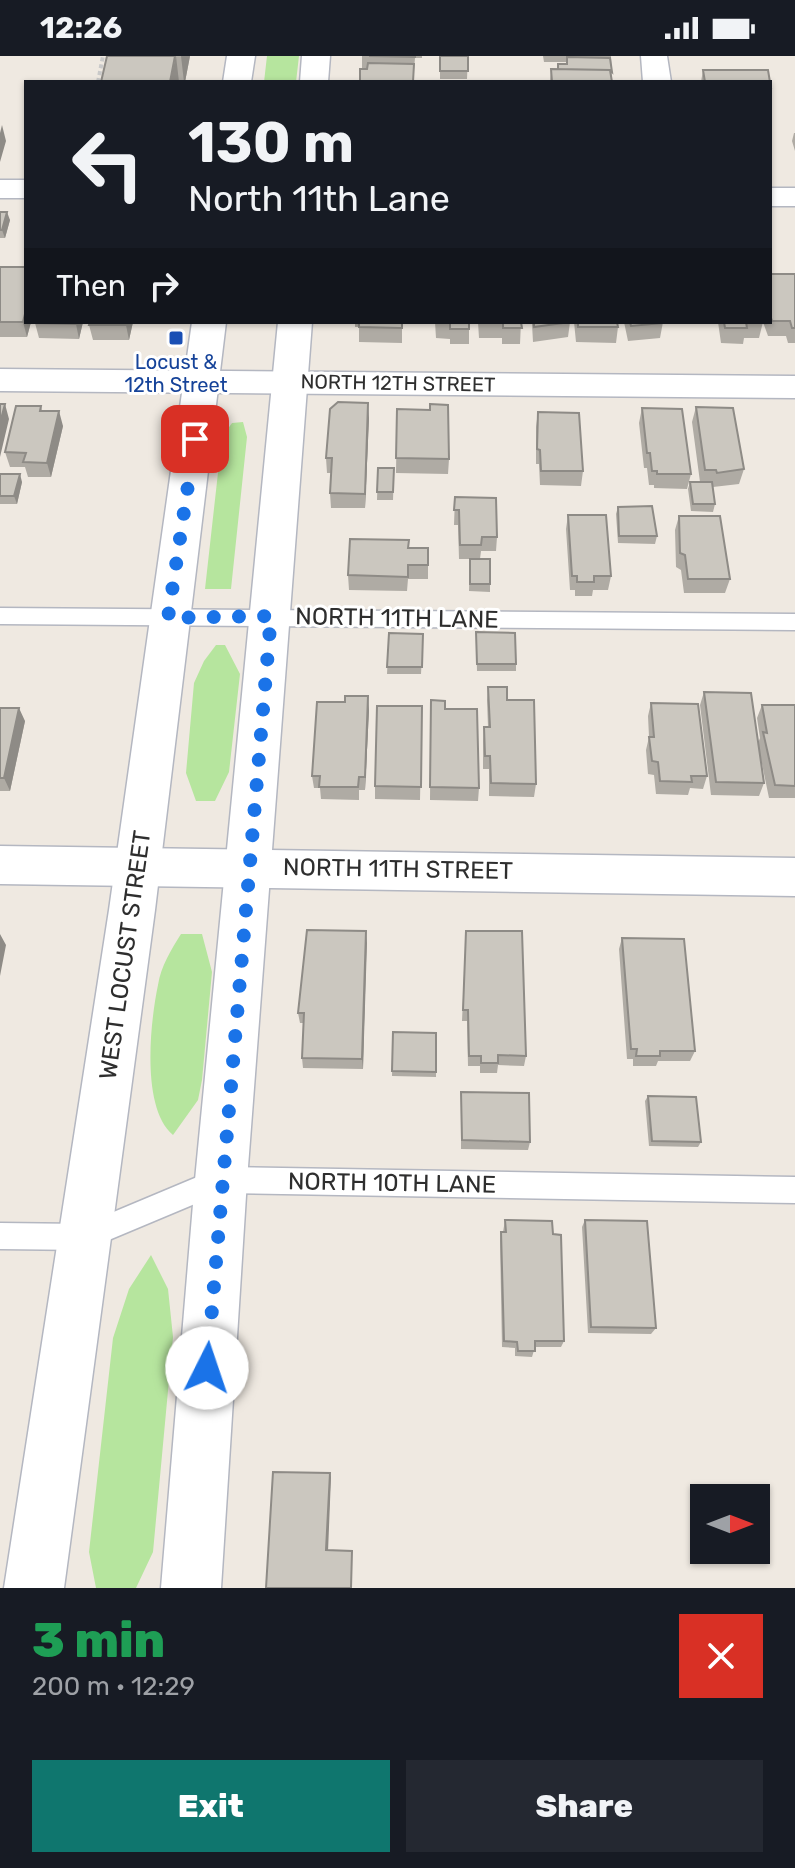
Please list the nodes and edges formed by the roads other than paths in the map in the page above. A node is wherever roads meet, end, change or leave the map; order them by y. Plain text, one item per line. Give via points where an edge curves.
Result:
1 (241, 56) edge
2 (316, 56) edge
3 (654, 56) edge
4 (237, 80) edge
5 (314, 80) edge
6 (657, 80) edge
7 (0, 189) edge
8 (24, 189) edge
9 (772, 197) edge
10 (795, 197) edge
11 (209, 324) edge
12 (295, 324) edge
13 (0, 380) edge
14 (204, 382) junction
15 (290, 382) junction
16 (795, 387) edge
17 (0, 616) edge
18 (271, 616) junction
19 (168, 618) junction
20 (795, 622) edge
21 (0, 865) edge
22 (138, 866) junction
23 (249, 867) junction
24 (795, 877) edge
25 (221, 1180) junction
26 (795, 1190) edge
27 (0, 1236) edge
28 (85, 1237) junction
29 (34, 1588) edge
30 (191, 1588) edge

1 - 4 main road
2 - 5 main road
3 - 6 street
7 - 8 street
9 - 10 street
11 - 14 main road, WEST LOCUST STREET
12 - 15 main road
13 - 14 street, NORTH 12TH STREET
14 - 15 street, NORTH 12TH STREET
14 - 19 main road, WEST LOCUST STREET
15 - 16 street, NORTH 12TH STREET
15 - 18 main road
17 - 19 lane, NORTH 11TH LANE
18 - 19 lane, NORTH 11TH LANE
18 - 20 lane, NORTH 11TH LANE
18 - 23 main road
19 - 22 main road, WEST LOCUST STREET
21 - 22 street, NORTH 11TH STREET
22 - 23 street, NORTH 11TH STREET
22 - 28 main road, WEST LOCUST STREET
23 - 24 street, NORTH 11TH STREET
23 - 25 main road
25 - 26 lane, NORTH 10TH LANE
25 - 28 lane, NORTH 10TH LANE
25 - 30 main road
27 - 28 lane, NORTH 10TH LANE
28 - 29 main road, WEST LOCUST STREET

